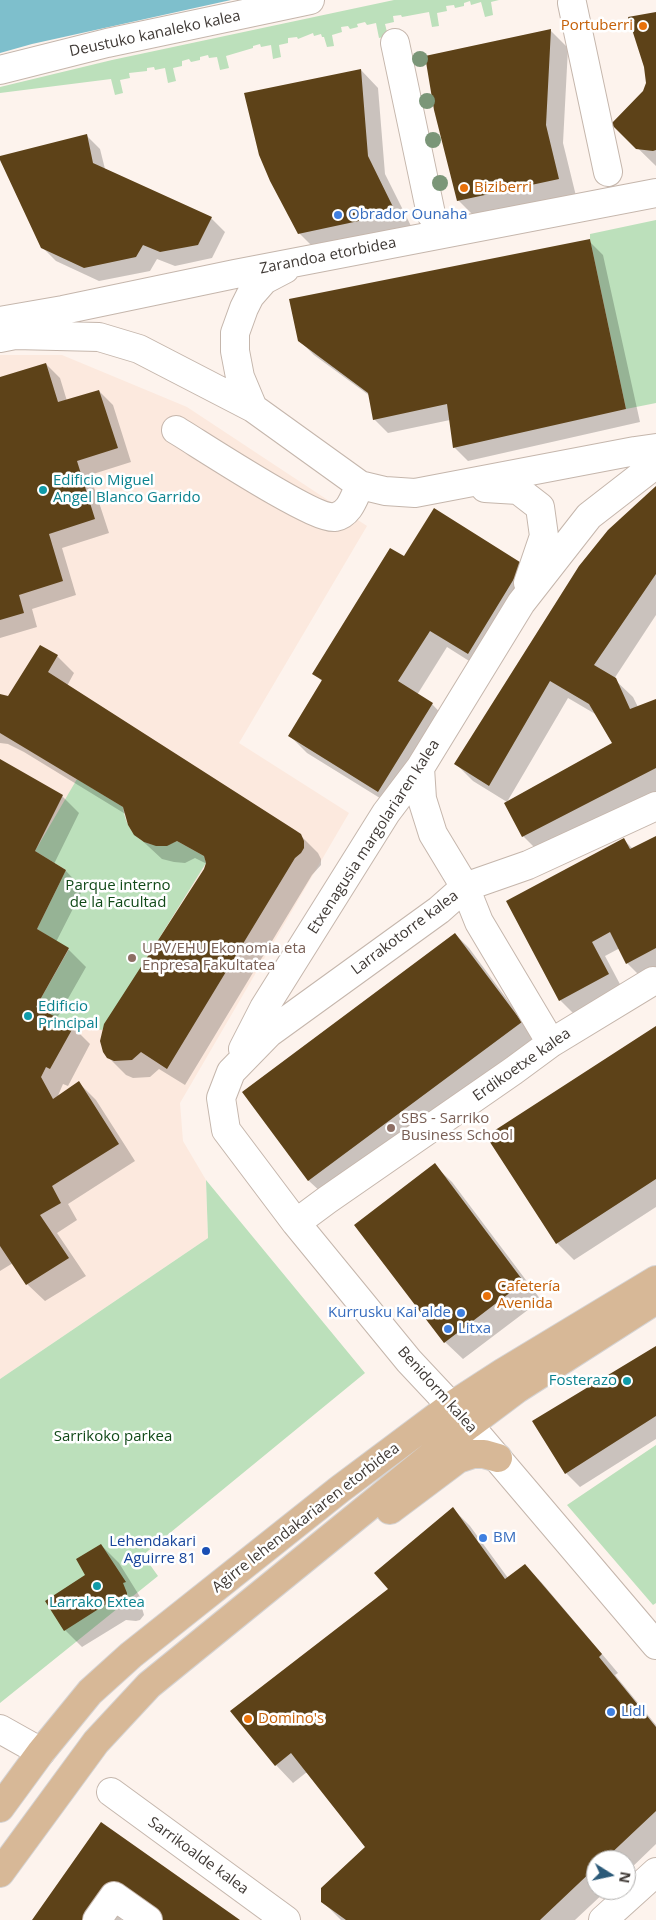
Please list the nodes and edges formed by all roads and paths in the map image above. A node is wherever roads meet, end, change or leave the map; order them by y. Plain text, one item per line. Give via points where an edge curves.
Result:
1 (310, 0) edge
2 (572, 3) dead end
3 (395, 43) dead end
4 (0, 70) edge
5 (608, 172) dead end
6 (656, 193) edge
7 (431, 214) dead end
8 (295, 263) junction
9 (0, 321) edge
10 (0, 338) edge
11 (253, 408) junction
12 (176, 430) dead end
13 (656, 448) edge
14 (656, 464) edge
15 (360, 485) junction
16 (454, 486) junction
17 (522, 603) junction
18 (420, 768) junction
19 (656, 806) edge
20 (465, 887) junction
21 (653, 981) dead end
22 (551, 1043) junction
23 (231, 1072) junction
24 (226, 1130) joint
25 (296, 1223) junction
26 (656, 1280) edge
27 (656, 1300) edge
28 (460, 1415) junction
29 (498, 1458) junction
30 (357, 1514) junction
31 (656, 1645) edge
32 (0, 1729) edge
33 (41, 1752) junction
34 (111, 1792) dead end
35 (0, 1808) edge
36 (656, 1872) edge
37 (0, 1873) edge
38 (97, 1920) edge
39 (148, 1920) edge
40 (286, 1920) edge
41 (603, 1920) edge

1 - 4 street, Deustuko kanaleko kalea via 107,43
2 - 5 street
3 - 7 street
6 - 8 street, Zarandoa etorbidea
8 - 9 street, Zarandoa etorbidea
8 - 11 street via 264,280 244,308 235,333 240,377
10 - 11 street, Etxenagusia margolariaren kalea via 24,335 99,337 140,349
11 - 15 street, Etxenagusia margolariaren kalea
12 - 15 street via 324,516 336,517 349,509
13 - 16 street, Etxenagusia margolariaren kalea
14 - 17 street, Etxenagusia margolariaren kalea via 590,516
15 - 16 street, Etxenagusia margolariaren kalea via 414,493
16 - 17 street, Etxenagusia margolariaren kalea via 518,490 540,507 544,536
17 - 18 street, Etxenagusia margolariaren kalea
18 - 20 street via 422,799 433,834
18 - 23 street, Etxenagusia margolariaren kalea via 386,813 269,1000
19 - 20 street, Larrakotorre kalea via 528,865
20 - 22 street via 479,922
20 - 23 street, Larrakotorre kalea via 439,910 268,1033
21 - 22 street, Erdikoetxe kalea
22 - 25 street, Erdikoetxe kalea
23 - 24 street, Larrakotorre kalea via 221,1098
24 - 25 street, Benidorm kalea
25 - 28 street, Benidorm kalea via 409,1361
26 - 28 main road, Agirre lehendakariaren etorbidea via 502,1372
27 - 28 main road, Agirre lehendakariaren etorbidea via 517,1389
28 - 29 street, Benidorm kalea
28 - 30 main road, Agirre lehendakariaren etorbidea
28 - 33 main road, Agirre lehendakariaren etorbidea via 340,1489 131,1655 90,1692
29 - 30 main road, Agirre lehendakariaren etorbidea via 473,1454 458,1459 386,1513
29 - 31 street, Benidorm kalea
30 - 37 main road, Agirre lehendakariaren etorbidea via 149,1685 96,1742
32 - 33 street
33 - 35 main road, Agirre lehendakariaren etorbidea
34 - 40 street, Sarrikoalde kalea
36 - 41 street
38 - 39 street via 114,1896

